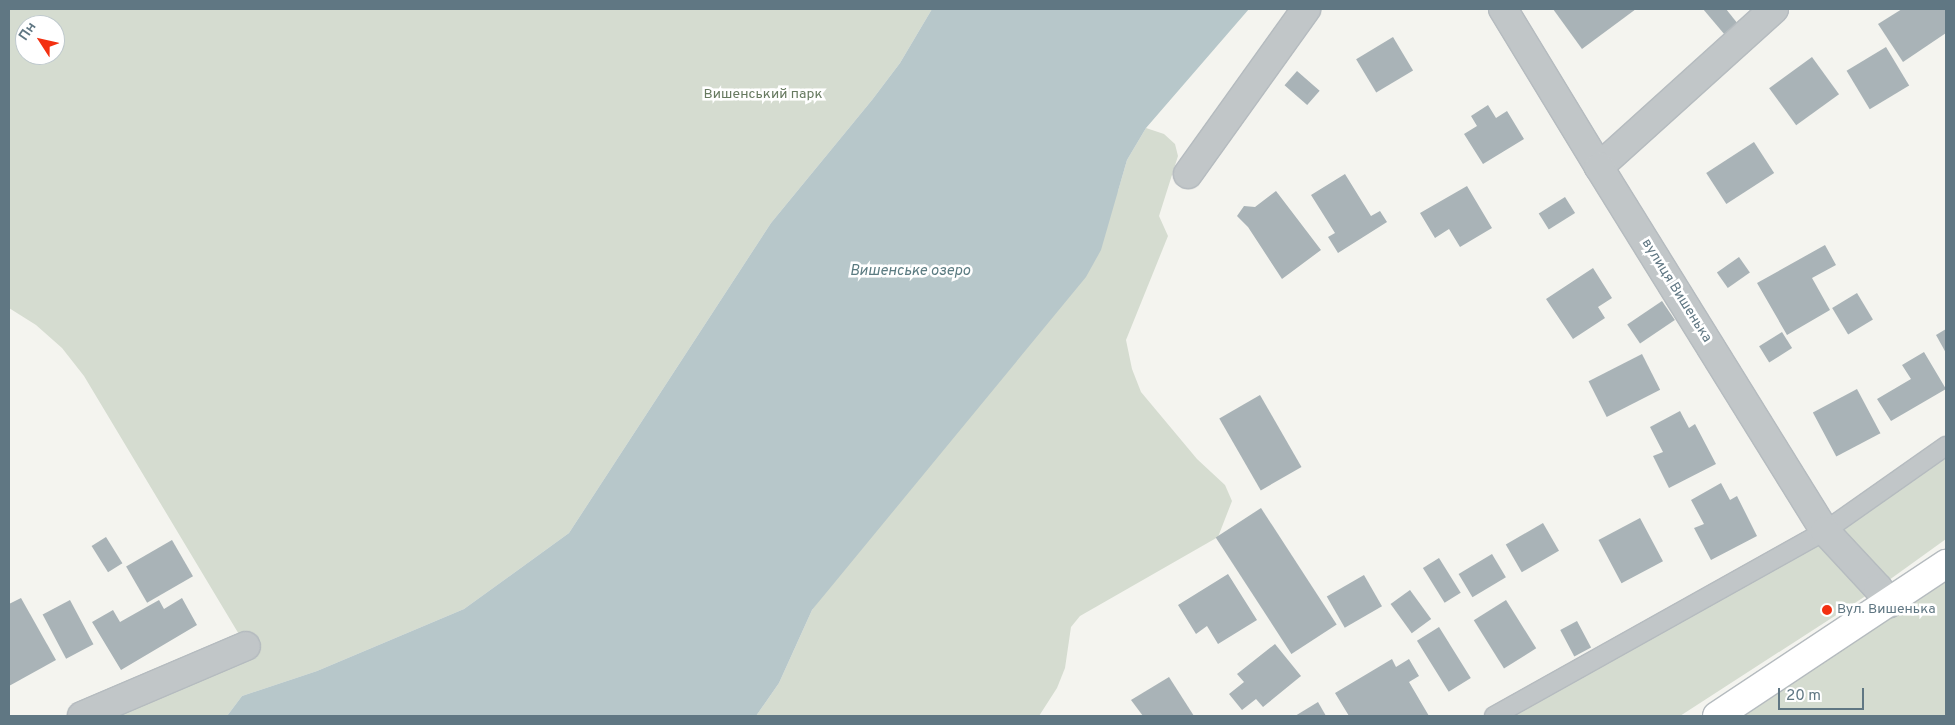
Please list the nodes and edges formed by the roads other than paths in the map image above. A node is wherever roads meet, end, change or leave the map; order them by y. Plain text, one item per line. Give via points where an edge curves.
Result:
1 (1306, 9) edge
2 (1502, 9) edge
3 (1774, 9) edge
4 (1599, 167) junction
5 (1188, 174) dead end
6 (1946, 446) edge
7 (1825, 531) junction
8 (1946, 564) edge
9 (1889, 604) junction
10 (246, 646) dead end
11 (82, 716) edge
12 (1494, 716) edge
13 (1717, 716) edge

1 - 5 street
2 - 4 street, вулиця Вишенька
3 - 4 street
4 - 7 street, вулиця Вишенька
6 - 7 lane
7 - 9 street, вулиця Вишенька
7 - 12 lane
8 - 9 main road
9 - 13 main road
10 - 11 street

